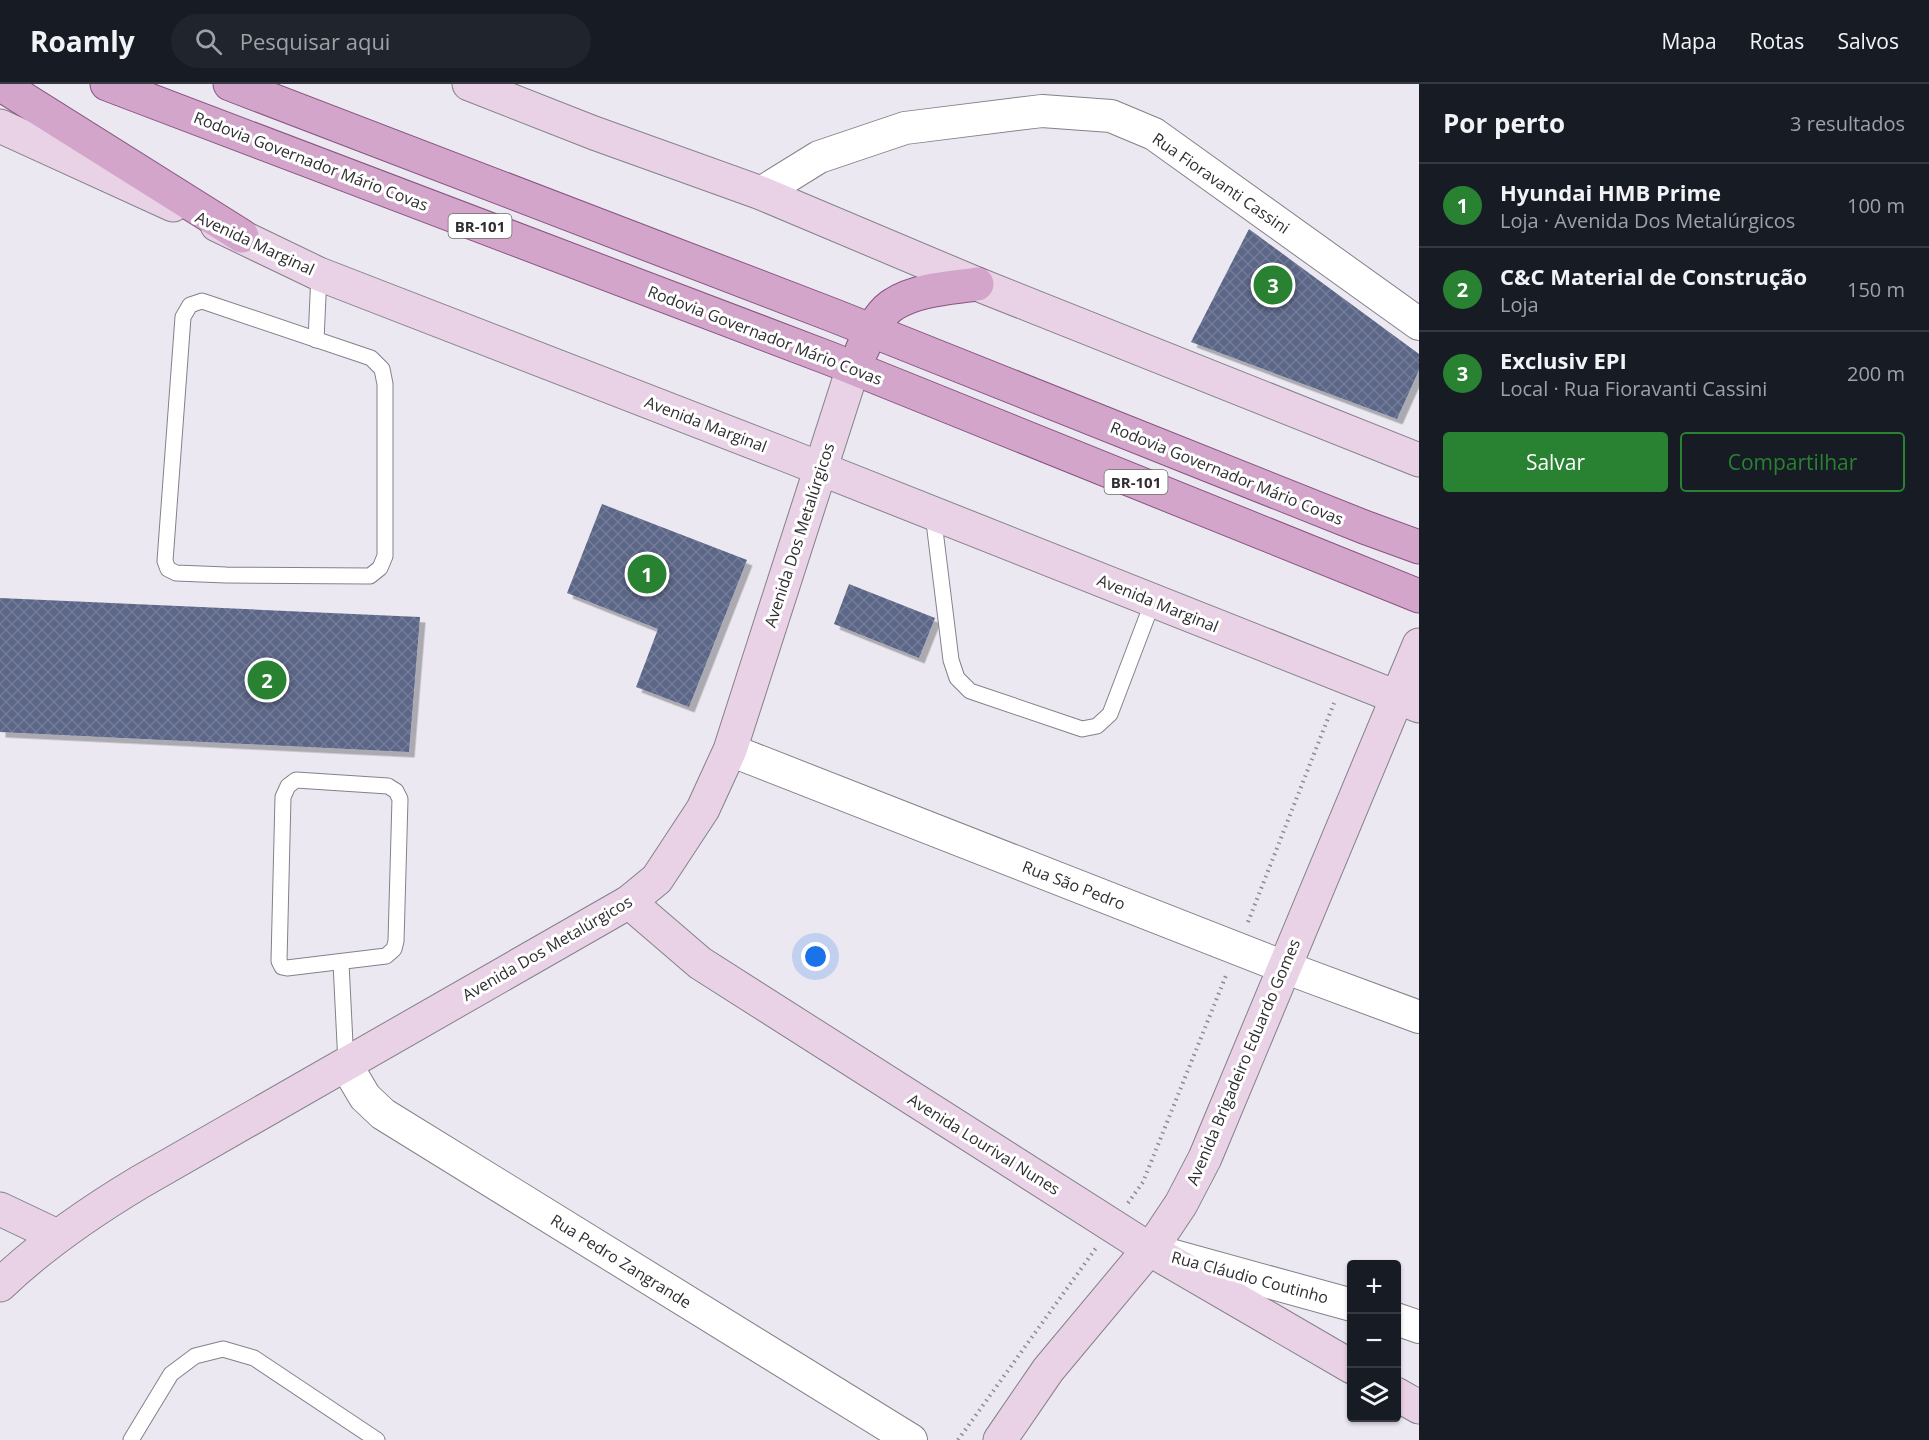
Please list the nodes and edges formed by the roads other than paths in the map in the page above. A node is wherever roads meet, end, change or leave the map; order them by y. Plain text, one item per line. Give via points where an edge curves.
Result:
1 (0, 84) edge
2 (107, 84) edge
3 (230, 84) edge
4 (469, 84) edge
5 (0, 126) edge
6 (761, 193) junction
7 (242, 236) junction
8 (319, 274) junction
9 (977, 284) junction
10 (1419, 324) edge
11 (870, 331) junction
12 (316, 340) junction
13 (854, 368) junction
14 (1419, 460) edge
15 (821, 469) junction
16 (933, 514) junction
17 (1419, 547) edge
18 (1419, 596) edge
19 (1153, 601) junction
20 (1419, 645) edge
21 (1408, 702) edge
22 (730, 750) junction
23 (629, 902) junction
24 (341, 963) junction
25 (1284, 967) junction
26 (1419, 1017) edge
27 (346, 1065) junction
28 (0, 1209) edge
29 (57, 1236) junction
30 (1149, 1249) junction
31 (0, 1285) edge
32 (1347, 1304) edge
33 (1401, 1321) edge
34 (1419, 1327) edge
35 (1347, 1364) edge
36 (1401, 1397) edge
37 (1419, 1407) edge
38 (131, 1440) edge
39 (377, 1440) edge
40 (911, 1440) edge
41 (1000, 1440) edge

1 - 7 main road
2 - 13 main road, Rodovia Governador Mário Covas / BR-101
3 - 11 main road, Rodovia Governador Mário Covas / BR-101
4 - 6 main road
5 - 7 main road, Avenida Marginal
6 - 9 main road
6 - 10 street, Rua Fioravanti Cassini via 819,157 904,128 1042,111 1111,116 1154,134
7 - 8 main road, Avenida Marginal
8 - 12 lane
8 - 15 main road, Avenida Marginal
9 - 11 main road via 916,294 892,305
9 - 14 main road
11 - 13 main road
11 - 17 main road, Rodovia Governador Mário Covas / BR-101
12 - 12 lane via 202,301 190,305 183,317 165,561 168,569 176,573 370,576 380,568 386,556 382,369 371,358
13 - 15 main road, Avenida Dos Metalúrgicos
13 - 18 main road, Rodovia Governador Mário Covas / BR-101
15 - 16 main road, Avenida Marginal
15 - 22 main road, Avenida Dos Metalúrgicos
16 - 19 main road, Avenida Marginal
16 - 19 lane via 951,660 957,678 970,691 1082,729 1097,726 1110,714
19 - 21 main road, Avenida Marginal
20 - 21 main road, Avenida Brigadeiro Eduardo Gomes
21 - 25 main road, Avenida Brigadeiro Eduardo Gomes
22 - 23 main road, Avenida Dos Metalúrgicos via 703,809 657,879
22 - 25 street, Rua São Pedro
23 - 27 main road, Avenida Dos Metalúrgicos
23 - 30 main road, Avenida Lourival Nunes via 700,963
24 - 24 lane via 386,956 394,949 400,799 388,786 296,780 283,797 279,961 287,969
24 - 27 lane
25 - 26 street, Rua São Pedro
25 - 30 main road, Avenida Brigadeiro Eduardo Gomes via 1205,1158 1181,1203
27 - 29 main road, Avenida Dos Metalúrgicos via 140,1182
27 - 40 street, Rua Pedro Zangrande via 365,1097 383,1114
28 - 29 main road
29 - 31 main road, Avenida Dos Metalúrgicos
30 - 32 street, Rua Cláudio Coutinho
30 - 35 main road, Avenida Lourival Nunes
30 - 41 main road, Avenida Brigadeiro Eduardo Gomes via 1048,1370
33 - 34 street
36 - 37 main road
38 - 39 lane via 171,1374 195,1356 223,1350 254,1358

